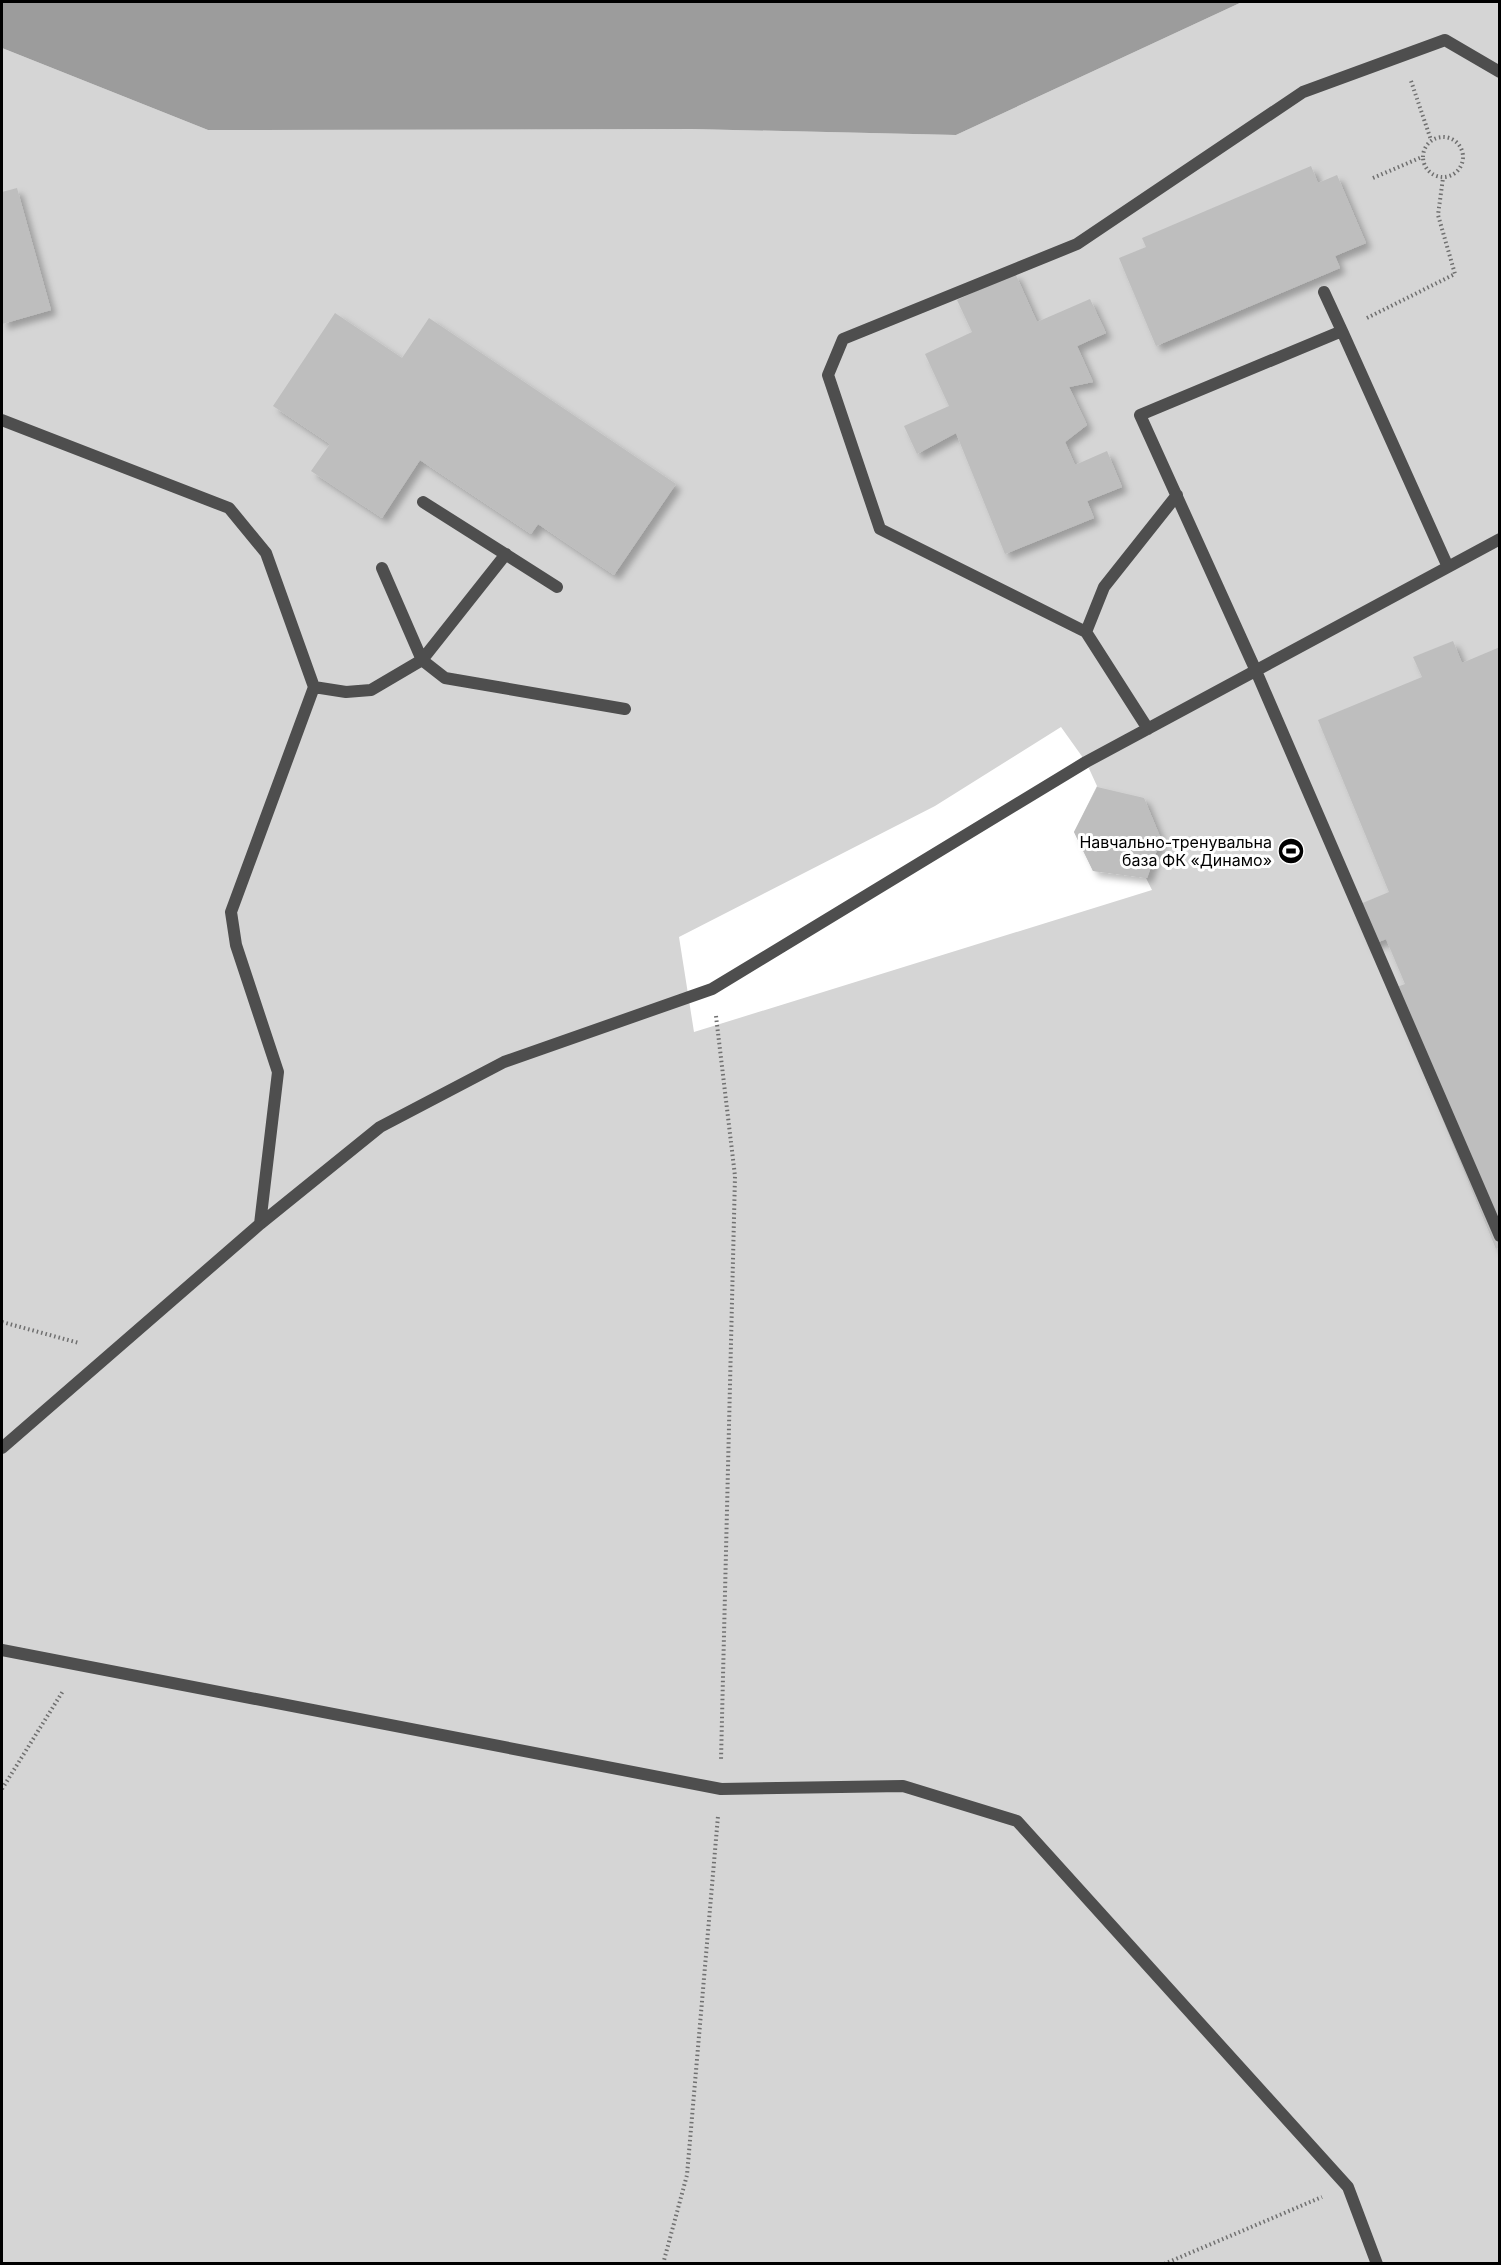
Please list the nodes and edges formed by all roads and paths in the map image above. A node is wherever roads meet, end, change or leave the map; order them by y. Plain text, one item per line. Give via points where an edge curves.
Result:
1 (1402, 56) junction
2 (1500, 72) edge
3 (1431, 140) junction
4 (1422, 157) junction
5 (1373, 178) dead end
6 (1443, 178) junction
7 (1324, 292) dead end
8 (1342, 331) junction
9 (2, 420) edge
10 (1177, 495) junction
11 (423, 502) dead end
12 (1500, 539) edge
13 (506, 554) junction
14 (1448, 567) junction
15 (382, 568) dead end
16 (557, 587) dead end
17 (1086, 632) junction
18 (422, 660) junction
19 (1256, 670) junction
20 (314, 687) junction
21 (625, 709) dead end
22 (1148, 729) junction
23 (712, 989) junction
24 (260, 1224) junction
25 (1500, 1236) edge
26 (2, 1322) edge
27 (112, 1352) junction
28 (2, 1448) edge
29 (2, 1650) edge
30 (80, 1664) junction
31 (2, 1789) edge
32 (721, 1789) junction
33 (1348, 2187) junction
34 (663, 2264) edge
35 (1164, 2264) edge
36 (1377, 2264) edge

1 - 2 lane via 1445,40
1 - 3 path
1 - 17 lane via 1303,92 1077,244 843,339 828,375 880,530
3 - 4 path
3 - 6 path via 1452,138 1462,149 1460,168
4 - 5 path
4 - 6 path via 1430,174
6 - 8 path via 1438,215 1455,273
7 - 8 lane
8 - 10 lane via 1140,415
8 - 14 lane
9 - 20 lane via 229,508 266,553
10 - 17 lane via 1104,587
10 - 19 lane
11 - 13 lane
12 - 14 lane
13 - 16 lane
13 - 18 lane
14 - 19 lane
15 - 18 lane
17 - 22 lane
18 - 20 lane via 371,690 346,692
18 - 21 lane via 445,678
19 - 22 lane
19 - 25 lane
20 - 24 lane via 231,912 236,945 278,1072
22 - 23 lane via 1086,762
23 - 24 lane via 504,1062 380,1127
23 - 32 path via 735,1176
24 - 27 lane
26 - 27 path
27 - 28 lane
29 - 30 lane
30 - 31 path
30 - 32 lane
32 - 33 lane via 903,1785 1017,1821
32 - 34 path via 687,2175
33 - 35 path
33 - 36 lane

